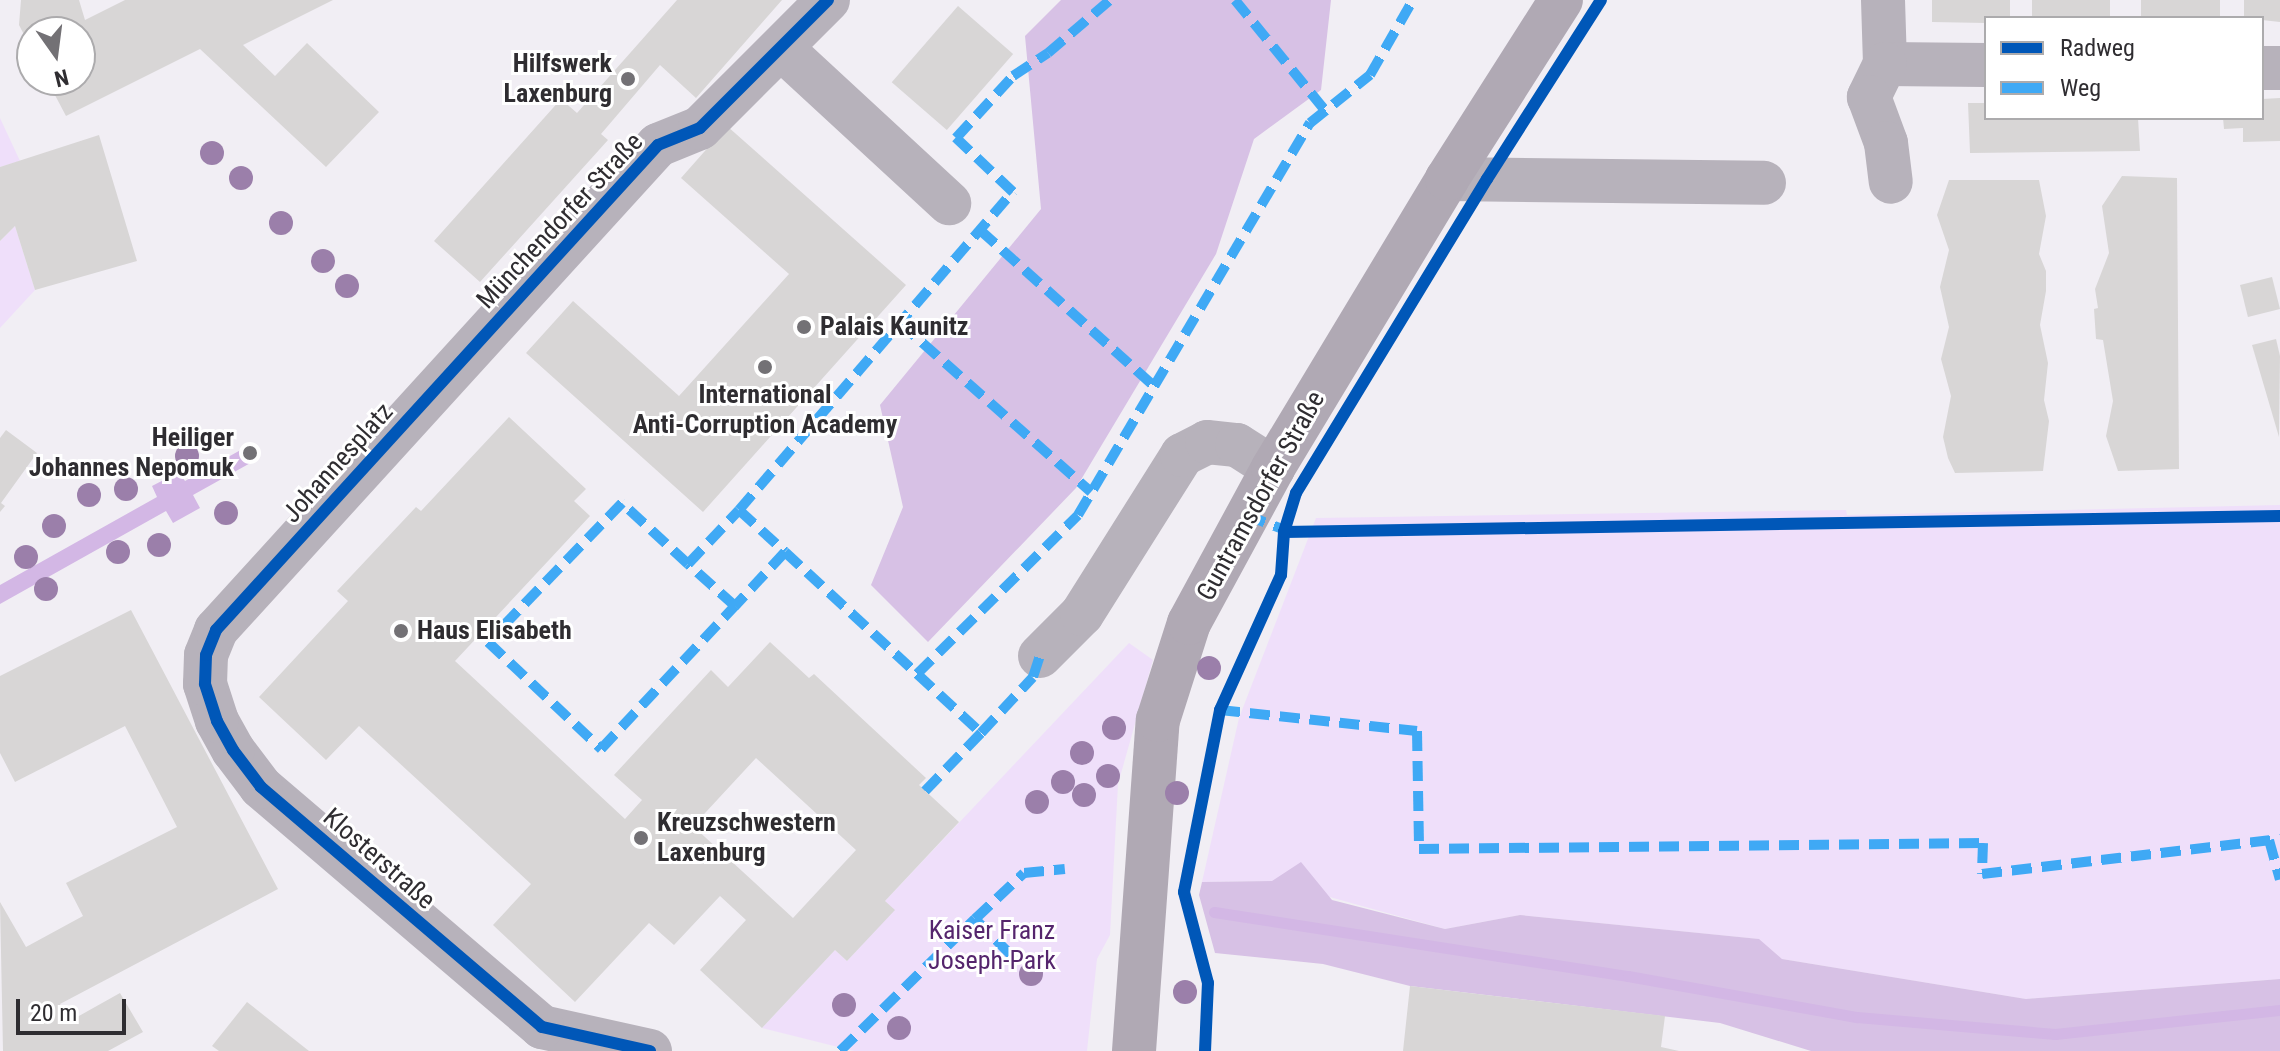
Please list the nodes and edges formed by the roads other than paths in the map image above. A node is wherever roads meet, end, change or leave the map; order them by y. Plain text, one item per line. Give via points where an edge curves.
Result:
1 (828, 0) edge
2 (1561, 0) edge
3 (1883, 0) edge
4 (781, 48) junction
5 (1984, 65) edge
6 (1895, 82) junction
7 (1447, 179) junction
8 (1891, 182) dead end
9 (1764, 183) dead end
10 (949, 203) dead end
11 (470, 351) joint
12 (1273, 468) junction
13 (238, 605) joint
14 (1040, 656) dead end
15 (650, 1051) edge
16 (1134, 1051) edge

1 - 4 street, Münchendorfer Straße
2 - 7 main road, Guntramsdorfer Straße
3 - 6 street
4 - 10 street
4 - 11 street, Münchendorfer Straße via 700,128 658,145
5 - 6 street
6 - 8 street via 1869,97 1886,143
7 - 9 street
7 - 12 main road, Guntramsdorfer Straße
11 - 13 street, Johannesplatz
12 - 14 street via 1237,445 1207,442 1182,455 1082,614
12 - 16 main road, Guntramsdorfer Straße via 1189,623 1158,720
13 - 15 street, Klosterstraße via 216,630 206,655 205,684 217,721 261,787 542,1027

